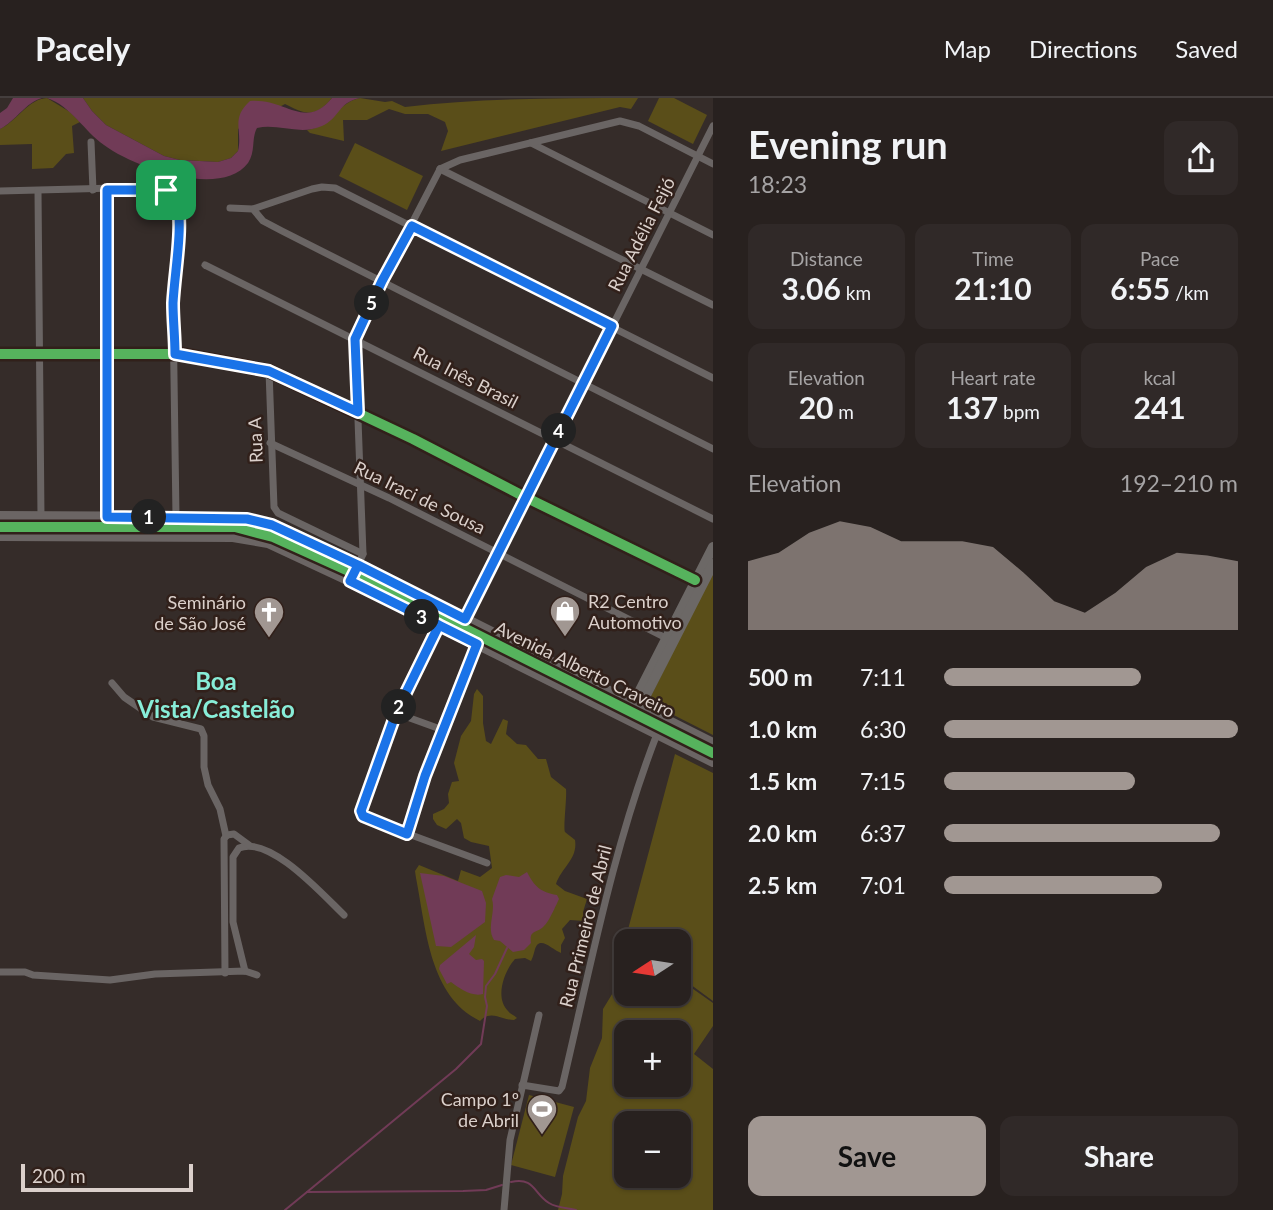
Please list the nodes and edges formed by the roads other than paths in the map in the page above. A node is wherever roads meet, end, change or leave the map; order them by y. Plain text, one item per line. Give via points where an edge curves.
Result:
1 (713, 126) edge
2 (91, 142) dead end
3 (530, 143) junction
4 (699, 157) junction
5 (713, 164) edge
6 (440, 169) junction
7 (93, 190) junction
8 (107, 190) junction
9 (0, 191) edge
10 (38, 191) junction
11 (230, 208) dead end
12 (253, 209) junction
13 (671, 214) junction
14 (412, 226) junction
15 (713, 235) edge
16 (205, 265) dead end
17 (640, 269) junction
18 (382, 281) junction
19 (713, 305) edge
20 (612, 326) junction
21 (355, 339) junction
22 (0, 354) edge
23 (40, 354) junction
24 (108, 354) junction
25 (175, 354) junction
26 (269, 371) junction
27 (713, 378) edge
28 (584, 384) junction
29 (358, 412) junction
30 (555, 440) junction
31 (271, 443) junction
32 (713, 449) edge
33 (361, 485) junction
34 (526, 497) junction
35 (0, 516) edge
36 (41, 517) junction
37 (107, 517) junction
38 (176, 517) junction
39 (713, 519) edge
40 (0, 536) edge
41 (713, 547) edge
42 (363, 554) junction
43 (498, 554) junction
44 (713, 564) edge
45 (358, 565) junction
46 (695, 580) junction
47 (350, 581) junction
48 (465, 619) junction
49 (439, 625) junction
50 (666, 638) junction
51 (477, 644) junction
52 (112, 683) dead end
53 (637, 703) junction
54 (396, 713) junction
55 (443, 730) junction
56 (657, 734) junction
57 (713, 743) edge
58 (713, 762) edge
59 (407, 834) junction
60 (226, 836) junction
61 (249, 845) junction
62 (487, 863) dead end
63 (344, 915) dead end
64 (246, 971) junction
65 (0, 972) edge
66 (225, 973) junction
67 (257, 975) dead end
68 (539, 1015) dead end
69 (523, 1085) junction
70 (504, 1210) edge

1 - 4 street, Rua Adélia Feijó
2 - 7 street
3 - 4 street via 625,121
3 - 6 street
3 - 13 street
4 - 5 street
4 - 13 street, Rua Adélia Feijó
6 - 14 street
6 - 17 street
7 - 8 street
7 - 10 street
8 - 24 street
8 - 25 street via 176,192
9 - 10 street
10 - 23 street
11 - 12 street
12 - 14 street via 329,187
12 - 18 street via 268,223
13 - 15 street
13 - 17 street, Rua Adélia Feijó
14 - 18 street
14 - 20 street
16 - 21 street, Rua Inês Brasil
17 - 19 street
17 - 20 street, Rua Adélia Feijó
18 - 21 street
18 - 28 street
20 - 27 street
20 - 28 street, Rua Adélia Feijó
21 - 29 street
21 - 30 street, Rua Inês Brasil
22 - 23 street
23 - 24 street
23 - 36 street
24 - 25 street
24 - 37 street
25 - 26 street
25 - 38 street
26 - 29 street
26 - 31 street, Rua A
28 - 30 street, Rua Adélia Feijó
28 - 32 street
29 - 33 street
29 - 34 street
30 - 34 street, Rua Adélia Feijó
30 - 39 street, Rua Inês Brasil
31 - 33 street, Rua Iraci de Sousa
31 - 42 street, Rua A via 278,513
33 - 42 street
33 - 43 street, Rua Iraci de Sousa
34 - 43 street, Rua Adélia Feijó
34 - 46 street
35 - 36 main road, Avenida Alberto Craveiro
36 - 37 main road, Avenida Alberto Craveiro
37 - 38 main road, Avenida Alberto Craveiro
38 - 45 main road, Avenida Alberto Craveiro via 259,521
40 - 47 main road, Avenida Alberto Craveiro via 233,537 268,544
41 - 46 street
42 - 45 street
43 - 48 street, Rua Adélia Feijó
43 - 50 street, Rua Iraci de Sousa
44 - 53 street
45 - 47 main road
45 - 48 main road, Avenida Alberto Craveiro
46 - 50 street
47 - 49 main road, Avenida Alberto Craveiro
48 - 53 main road, Avenida Alberto Craveiro
49 - 51 main road, Avenida Alberto Craveiro
49 - 54 street
50 - 53 street
51 - 55 street
51 - 56 main road, Avenida Alberto Craveiro
52 - 60 street via 153,717 201,729 204,768
53 - 57 main road, Avenida Alberto Craveiro
54 - 55 street
54 - 59 street via 362,807 363,816
55 - 59 street
56 - 58 main road, Avenida Alberto Craveiro
56 - 69 street, Rua Primeiro de Abril via 636,788 562,1087 553,1091
59 - 62 street
60 - 61 street via 236,834
60 - 66 street
61 - 63 street via 289,863
61 - 64 street via 236,850 233,860 233,922
64 - 66 street
64 - 67 street
65 - 66 street via 110,980
68 - 69 street
69 - 70 street via 510,1140

